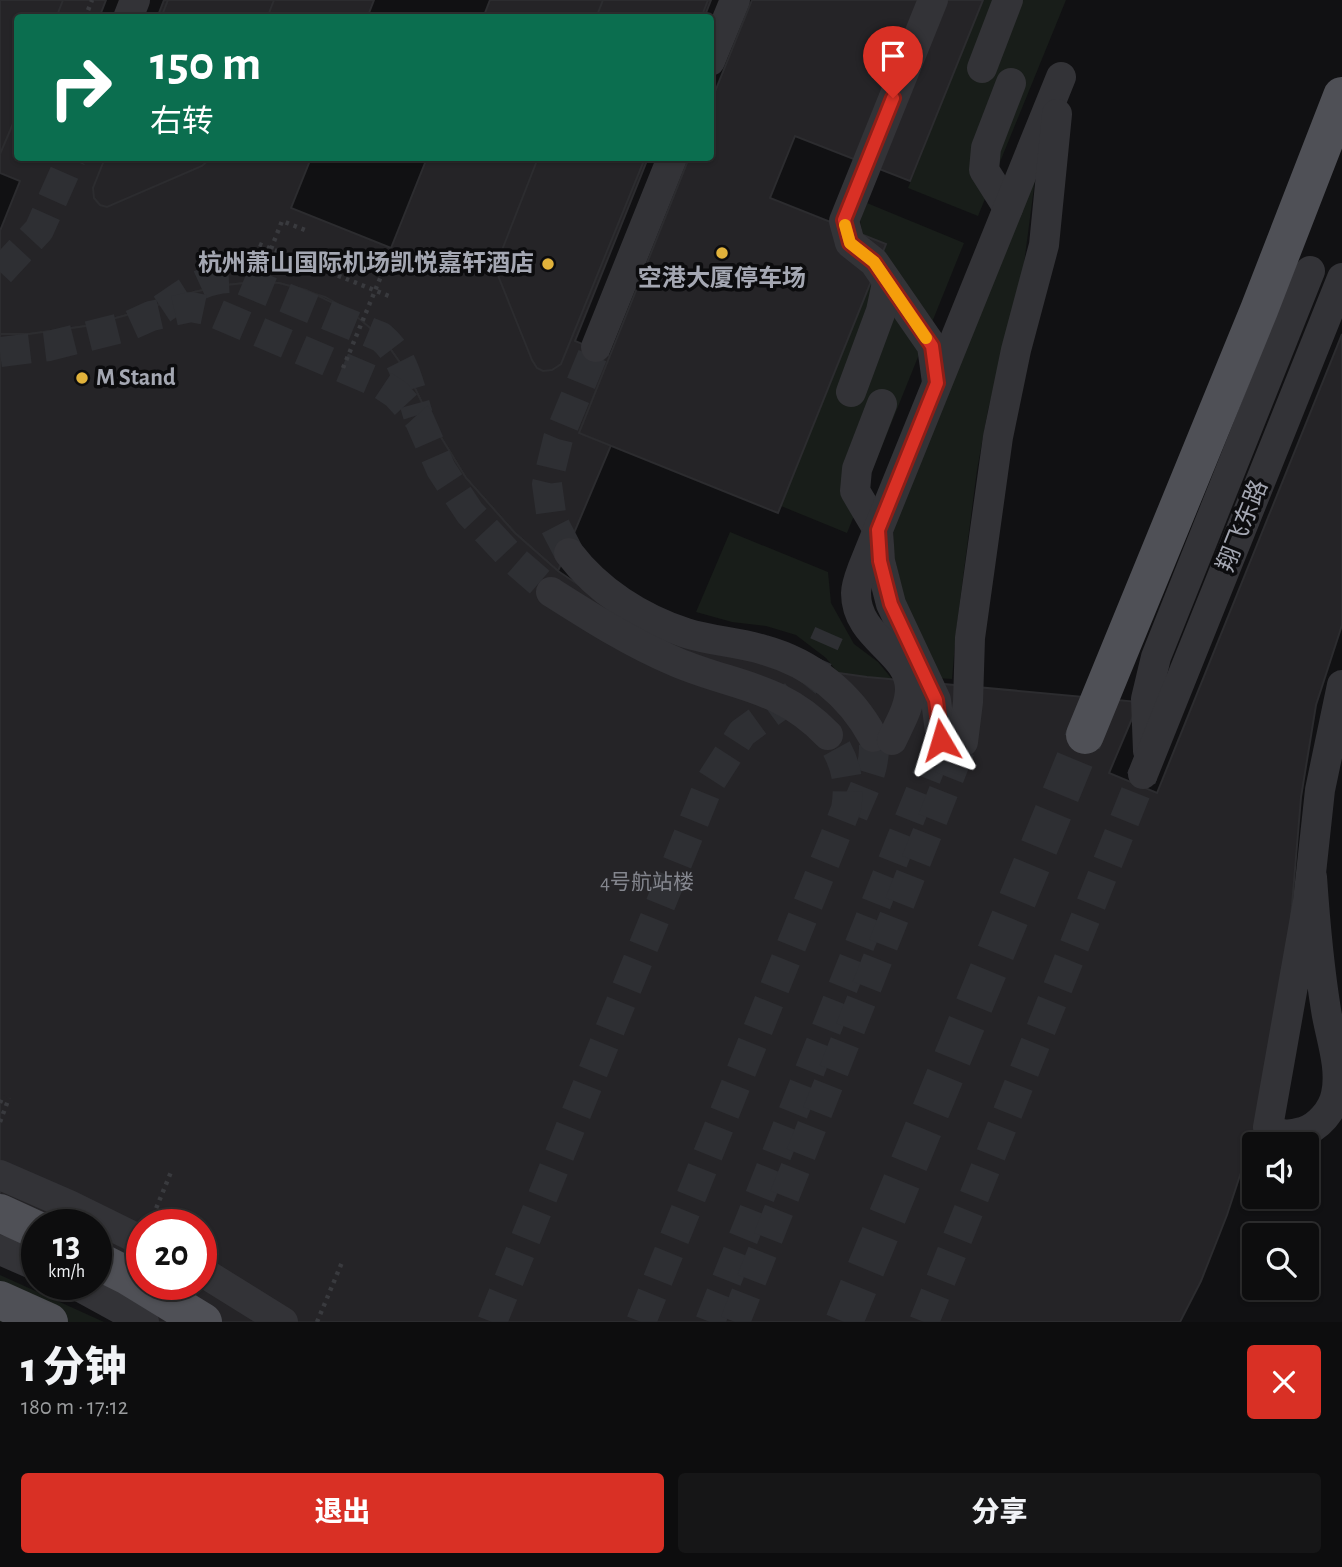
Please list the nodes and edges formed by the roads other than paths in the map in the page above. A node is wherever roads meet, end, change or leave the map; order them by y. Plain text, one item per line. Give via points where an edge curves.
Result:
1 (735, 0) edge
2 (933, 0) edge
3 (1008, 0) edge
4 (714, 51) edge
5 (982, 68) dead end
6 (1012, 83) dead end
7 (1342, 96) edge
8 (671, 161) edge
9 (1008, 208) junction
10 (1310, 271) dead end
11 (1342, 278) edge
12 (887, 283) junction
13 (603, 346) tunnel mouth
14 (937, 383) junction
15 (851, 392) dead end
16 (882, 404) dead end
17 (878, 530) junction
18 (569, 553) tunnel mouth
19 (551, 592) tunnel mouth
20 (1342, 685) edge
21 (828, 735) tunnel mouth
22 (1085, 735) tunnel mouth
23 (1312, 877) junction
24 (0, 1175) edge
25 (0, 1213) edge
26 (21, 1223) edge
27 (126, 1233) edge
28 (0, 1250) edge
29 (21, 1259) edge
30 (112, 1268) edge
31 (217, 1280) edge
32 (0, 1300) edge
33 (104, 1300) edge
34 (49, 1322) edge
35 (144, 1322) edge
36 (203, 1322) edge
37 (283, 1322) edge

1 - 4 street
2 - 12 street via 844,220 850,243 874,262
3 - 5 street
6 - 9 street via 986,148 984,170
7 - 22 main road
8 - 13 street
9 - 14 street
9 - 17 street via 1061,77 1044,245 998,437 970,638 968,702 952,741 891,604
10 - 11 street, 翔飞东路 via 1156,657 1146,699 1146,768
12 - 14 street via 932,346
12 - 15 street
14 - 17 street
16 - 17 street via 857,469 855,491
17 - 18 street via 855,592 860,615 873,636 904,665 911,688 907,706 882,739 825,679 764,649 684,632 642,614 603,591
19 - 21 street via 626,639 678,663 780,698
20 - 23 street via 1320,790
23 - 23 street via 1268,1127 1288,1136 1309,1130 1325,1117 1336,1094 1336,1062
24 - 27 street
25 - 26 main road
28 - 29 street
30 - 36 main road
31 - 37 street
32 - 34 main road
33 - 35 street

